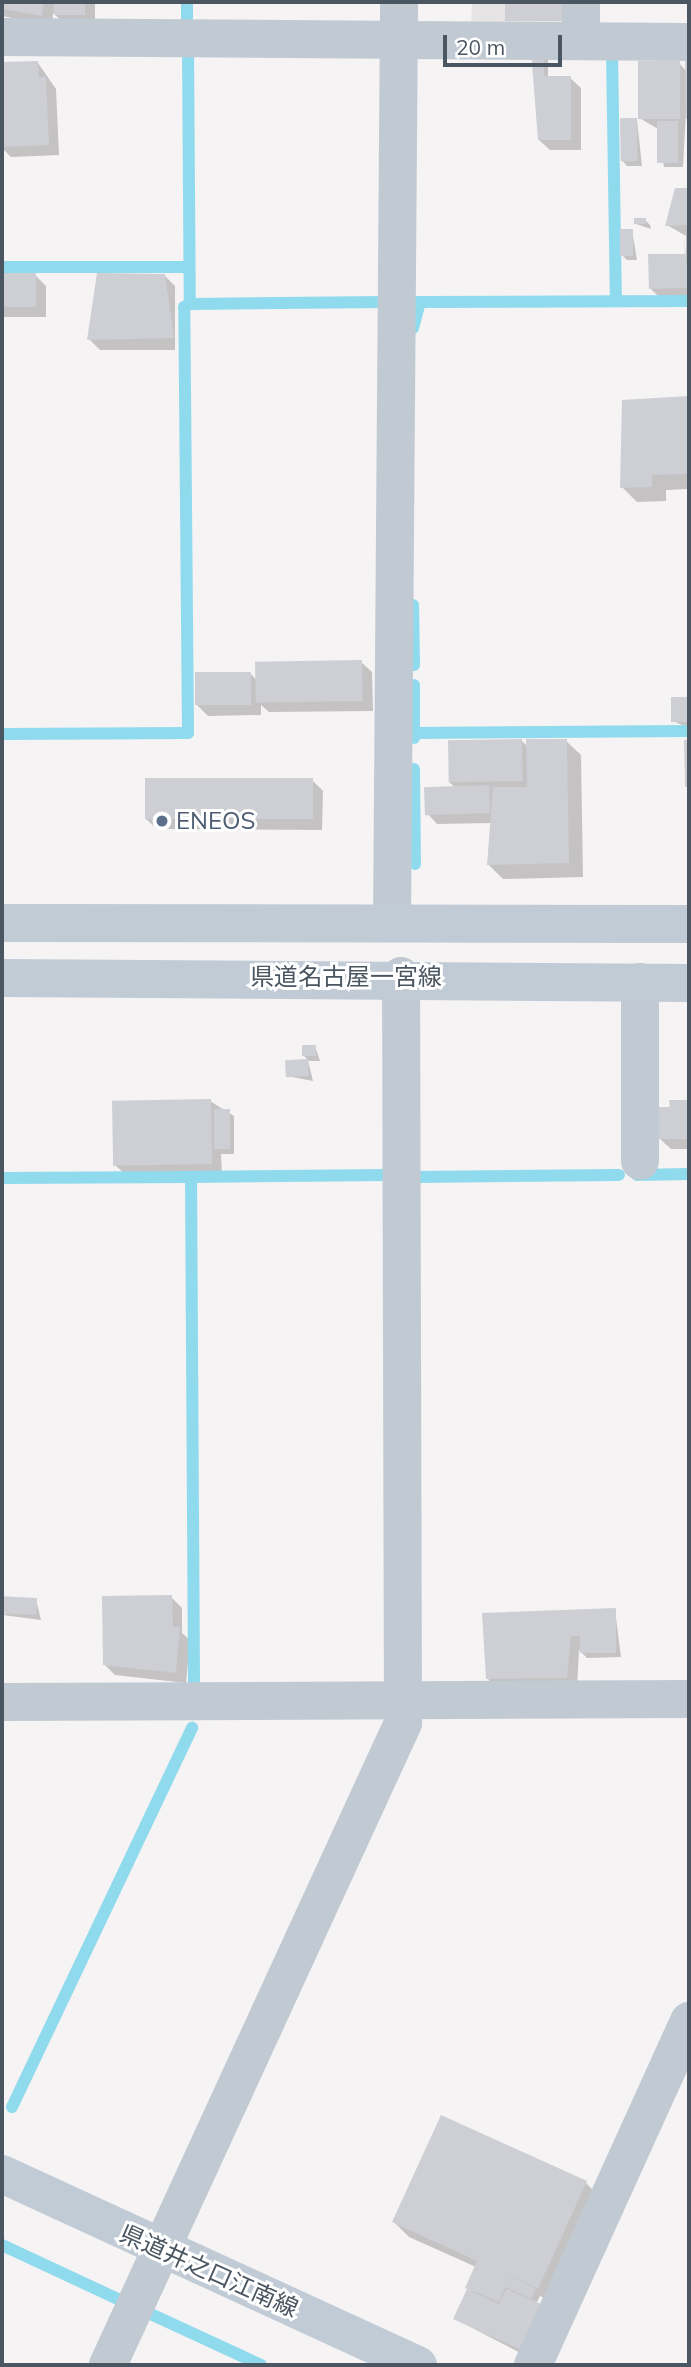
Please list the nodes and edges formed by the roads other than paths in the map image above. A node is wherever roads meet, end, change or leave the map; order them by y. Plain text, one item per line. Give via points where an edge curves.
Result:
1 (581, 2) edge
2 (399, 20) edge
3 (2, 37) edge
4 (581, 40) junction
5 (689, 42) edge
6 (392, 922) junction
7 (2, 923) edge
8 (689, 924) edge
9 (401, 976) junction
10 (2, 978) edge
11 (640, 982) junction
12 (689, 984) edge
13 (640, 1161) dead end
14 (689, 1699) edge
15 (403, 1701) junction
16 (2, 1702) edge
17 (689, 2021) edge
18 (2, 2174) edge
19 (161, 2250) junction
20 (108, 2365) edge
21 (418, 2365) edge
22 (533, 2365) edge

1 - 4 street
2 - 3 street
2 - 4 street
2 - 6 street
4 - 5 street
6 - 7 main road
6 - 8 main road
9 - 10 main road, 県道名古屋一宮線
9 - 11 main road, 県道名古屋一宮線
9 - 15 street
11 - 12 main road, 県道名古屋一宮線
11 - 13 street
14 - 15 street
15 - 16 street
15 - 19 street via 403,1723
17 - 22 street
18 - 19 main road, 県道井之口江南線
19 - 20 street
19 - 21 main road, 県道井之口江南線

